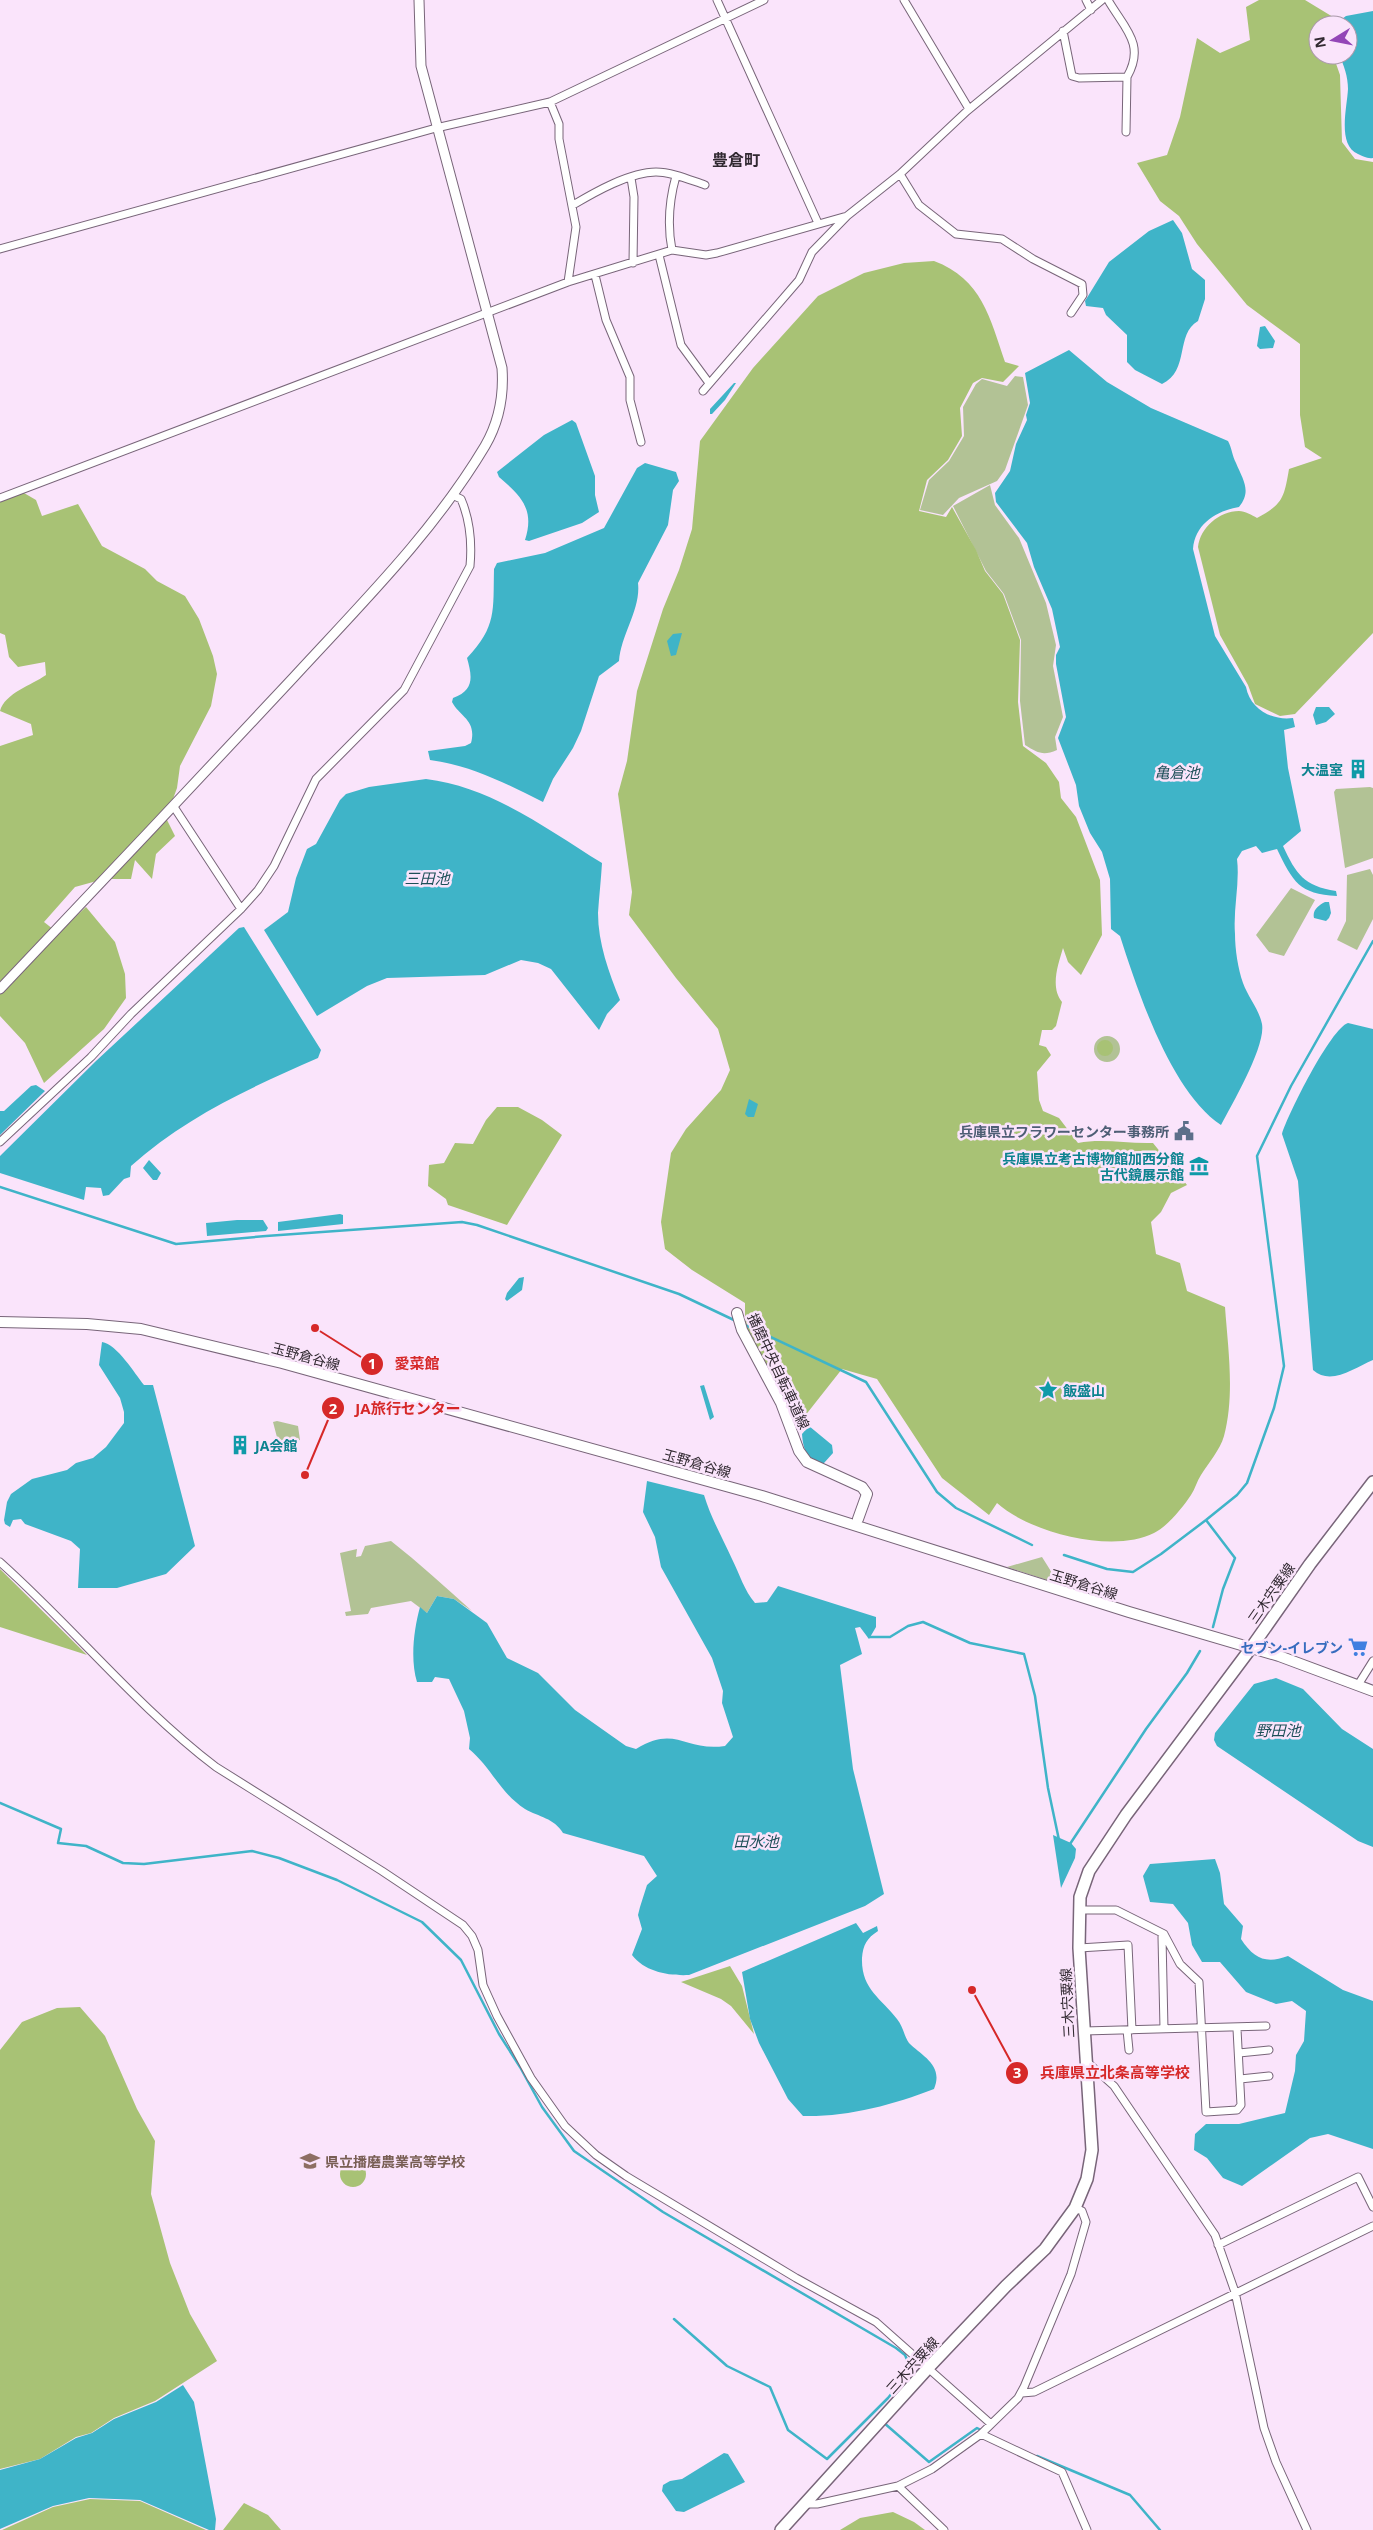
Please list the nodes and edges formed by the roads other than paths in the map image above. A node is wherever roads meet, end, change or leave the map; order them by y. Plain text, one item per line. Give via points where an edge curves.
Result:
1 (419, 0) edge
2 (717, 0) edge
3 (764, 0) edge
4 (904, 0) edge
5 (1086, 0) edge
6 (1102, 0) edge
7 (1108, 0) edge
8 (1091, 10) junction
9 (726, 18) junction
10 (1063, 31) junction
11 (1127, 76) junction
12 (550, 102) junction
13 (969, 109) junction
14 (436, 128) junction
15 (1126, 132) dead end
16 (900, 174) junction
17 (676, 176) junction
18 (631, 178) junction
19 (705, 185) dead end
20 (573, 205) junction
21 (847, 216) junction
22 (818, 223) junction
23 (0, 249) edge
24 (672, 250) junction
25 (659, 254) junction
26 (633, 263) junction
27 (595, 275) junction
28 (568, 282) junction
29 (487, 313) junction
30 (1071, 313) dead end
31 (710, 382) junction
32 (703, 391) dead end
33 (642, 442) dead end
34 (452, 496) junction
35 (0, 498) edge
36 (174, 807) junction
37 (241, 909) junction
38 (0, 989) edge
39 (0, 1142) edge
40 (737, 1313) dead end
41 (0, 1322) edge
42 (1373, 1482) edge
43 (858, 1519) dead end
44 (0, 1562) edge
45 (1251, 1648) junction
46 (1373, 1661) edge
47 (1358, 1685) junction
48 (1373, 1691) edge
49 (1079, 1910) junction
50 (1164, 1934) junction
51 (1079, 1948) junction
52 (1266, 2026) dead end
53 (1202, 2029) junction
54 (1238, 2029) junction
55 (1130, 2030) junction
56 (1164, 2030) junction
57 (1084, 2032) junction
58 (1129, 2050) dead end
59 (1269, 2050) dead end
60 (1239, 2053) junction
61 (1086, 2061) junction
62 (1269, 2076) dead end
63 (1240, 2079) junction
64 (1373, 2207) edge
65 (1075, 2208) junction
66 (1373, 2226) edge
67 (1218, 2245) junction
68 (1235, 2292) junction
69 (928, 2367) junction
70 (1022, 2393) junction
71 (991, 2424) junction
72 (981, 2434) junction
73 (898, 2486) junction
74 (805, 2504) junction
75 (781, 2530) edge
76 (944, 2530) edge
77 (1087, 2530) edge
78 (1307, 2530) edge

1 - 14 street via 421,66
2 - 9 street
3 - 9 street
4 - 13 street
5 - 8 street
6 - 8 street
7 - 11 street via 1133,38 1133,66
8 - 10 street
9 - 12 street
9 - 22 street
10 - 11 street via 1072,76
10 - 13 street
11 - 15 street
12 - 14 street
12 - 20 street via 559,124 559,139
13 - 16 street
14 - 23 street
14 - 29 street
16 - 21 street
16 - 30 street via 919,205 956,234 1002,239 1082,284 1084,295
17 - 18 street via 655,172
17 - 19 street
17 - 24 street via 668,228
18 - 20 street via 601,189
18 - 26 street via 634,197
20 - 28 street via 576,227
21 - 22 street
21 - 31 street via 812,252 799,280
22 - 24 street via 717,253 706,255
24 - 25 street
25 - 26 street
25 - 31 street via 681,345
26 - 27 street
27 - 28 street
27 - 33 street via 606,320 630,377 630,400
28 - 29 street
29 - 34 street via 502,368 502,400 485,445
29 - 35 street
31 - 32 street
34 - 36 street via 407,554
34 - 37 street via 461,499 465,509 471,548 470,566 458,590 404,690 316,779 274,866
36 - 37 street
36 - 38 street
37 - 39 street
40 - 43 main road, 播磨中央自転車道線 via 742,1330 781,1403 806,1462 862,1487 867,1494
41 - 45 main road, 玉野倉谷線 via 141,1329 282,1364 762,1496
42 - 45 main road, 三木宍粟線
44 - 69 street via 141,1703 192,1749 463,1925 478,1950 483,1985 531,2078 565,2126 596,2155 788,2273 876,2322
45 - 47 main road, 玉野倉谷線
45 - 49 main road, 三木宍粟線 via 1097,1856 1084,1884
46 - 47 street
47 - 48 main road, 玉野倉谷線
49 - 50 street via 1116,1910
49 - 51 main road, 三木宍粟線
50 - 53 street via 1180,1964 1199,1982
50 - 56 street
51 - 55 street via 1128,1945
51 - 57 main road, 三木宍粟線
52 - 54 street
53 - 54 street
53 - 56 street
53 - 63 street via 1206,2112 1237,2110 1241,2105
54 - 60 street
55 - 56 street
55 - 57 street
55 - 58 street
57 - 61 main road, 三木宍粟線
59 - 60 street
60 - 63 street
61 - 65 main road, 三木宍粟線 via 1092,2150 1087,2178
61 - 67 street via 1114,2086 1190,2196
62 - 63 street
64 - 67 street via 1358,2177
65 - 69 main road, 三木宍粟線 via 1045,2250
65 - 70 street via 1082,2211 1086,2222 1078,2251
66 - 68 street
67 - 68 street
68 - 70 street via 1034,2392
68 - 78 street via 1264,2428
69 - 71 street
69 - 74 main road, 三木宍粟線
70 - 71 street
71 - 72 street
72 - 73 street via 932,2468
72 - 77 street via 1062,2472
73 - 74 street
73 - 76 street
74 - 75 main road, 三木宍粟線

